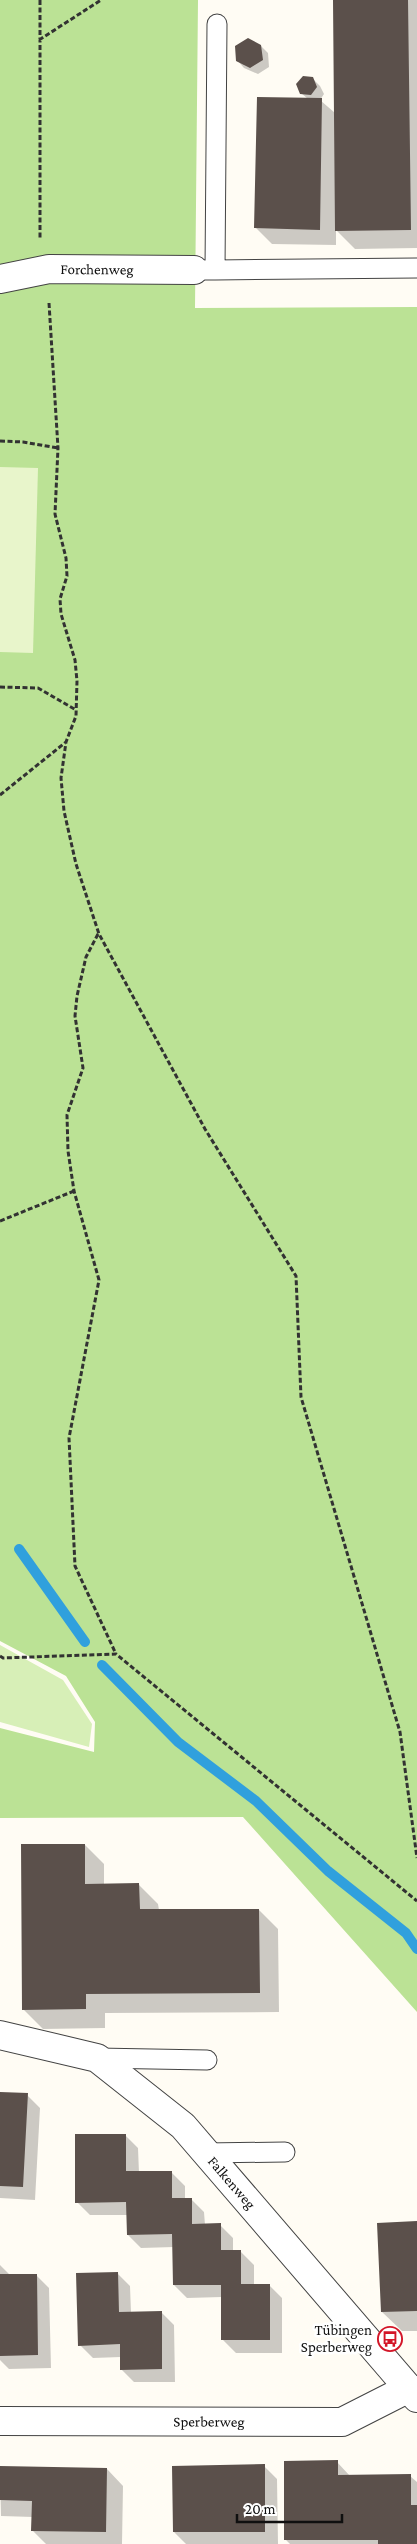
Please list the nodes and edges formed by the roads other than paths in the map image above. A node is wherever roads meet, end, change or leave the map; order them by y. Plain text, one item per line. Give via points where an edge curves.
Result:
1 (217, 24) dead end
2 (417, 268) edge
3 (205, 270) junction
4 (0, 279) edge
5 (0, 2035) edge
6 (97, 2058) junction
7 (207, 2060) dead end
8 (285, 2152) dead end
9 (206, 2153) junction
10 (413, 2393) edge
11 (0, 2421) edge

1 - 3 lane
2 - 3 lane
3 - 4 street, Forchenweg via 48,269
5 - 6 street, Falkenweg
6 - 7 lane
6 - 9 street, Falkenweg via 183,2126
8 - 9 lane
9 - 10 street, Falkenweg
10 - 11 street, Sperberweg via 342,2422

